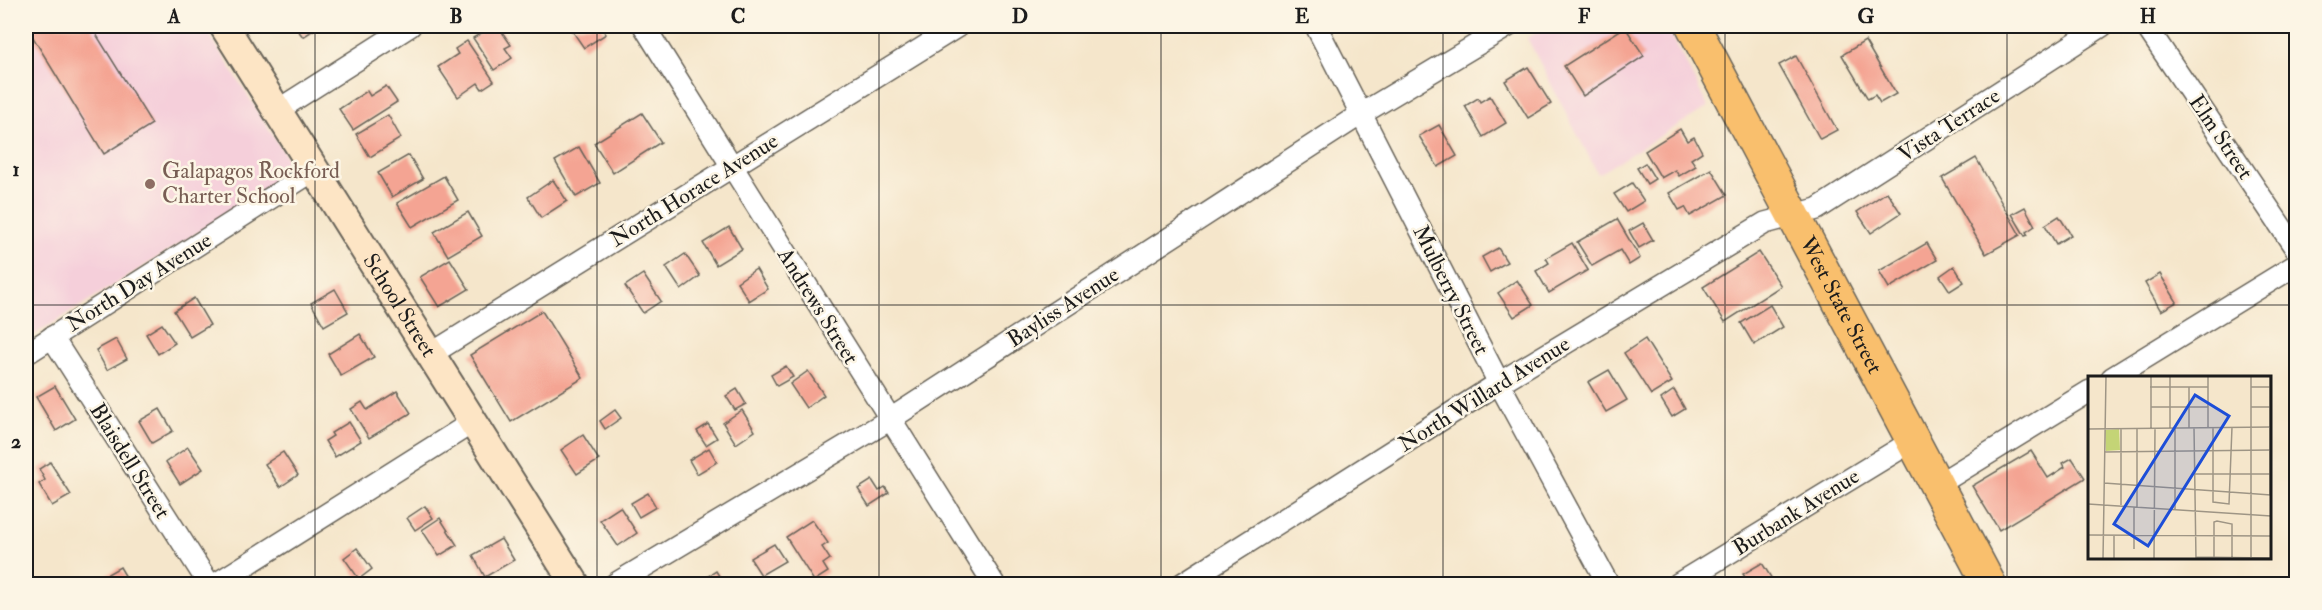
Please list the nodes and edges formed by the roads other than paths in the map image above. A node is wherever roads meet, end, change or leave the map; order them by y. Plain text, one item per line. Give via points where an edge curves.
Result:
1 (224, 26) edge
2 (410, 26) edge
3 (644, 26) edge
4 (958, 26) edge
5 (1316, 26) edge
6 (1508, 26) edge
7 (1693, 26) edge
8 (2102, 26) edge
9 (2146, 26) edge
10 (278, 110) junction
11 (1361, 114) junction
12 (731, 166) junction
13 (314, 171) junction
14 (1792, 215) junction
15 (2296, 249) edge
16 (2296, 265) edge
17 (52, 337) junction
18 (26, 354) edge
19 (431, 354) junction
20 (2115, 376) edge
21 (1499, 383) junction
22 (2088, 393) edge
23 (889, 420) junction
24 (473, 423) junction
25 (1914, 440) junction
26 (1937, 485) junction
27 (209, 585) edge
28 (216, 585) edge
29 (575, 585) edge
30 (615, 585) edge
31 (994, 585) edge
32 (1182, 585) edge
33 (1608, 585) edge
34 (1678, 585) edge
35 (1989, 585) edge

1 - 10 main road, School Street
2 - 10 street
3 - 12 street, Andrews Street
4 - 12 street, North Horace Avenue
5 - 11 street, Mulberry Street
6 - 11 street, Bayliss Avenue
7 - 14 main road, West State Street
8 - 14 street, Vista Terrace via 1817,209
9 - 15 street, Elm Street
10 - 13 main road, School Street
11 - 21 street, Mulberry Street
11 - 23 street, Bayliss Avenue
12 - 19 street, North Horace Avenue
12 - 23 street, Andrews Street
13 - 17 street, North Day Avenue
13 - 19 main road, School Street
14 - 21 street, North Willard Avenue via 1765,223
14 - 25 main road, West State Street
16 - 20 street
17 - 18 street, North Day Avenue
17 - 27 street, Blaisdell Street
19 - 24 main road, School Street
21 - 32 street, North Willard Avenue
21 - 33 street, Mulberry Street
22 - 26 street
23 - 30 street, Bayliss Avenue
23 - 31 street, Andrews Street
24 - 28 street
24 - 29 main road, School Street
25 - 26 main road, West State Street
25 - 34 street, Burbank Avenue
26 - 35 main road, West State Street

